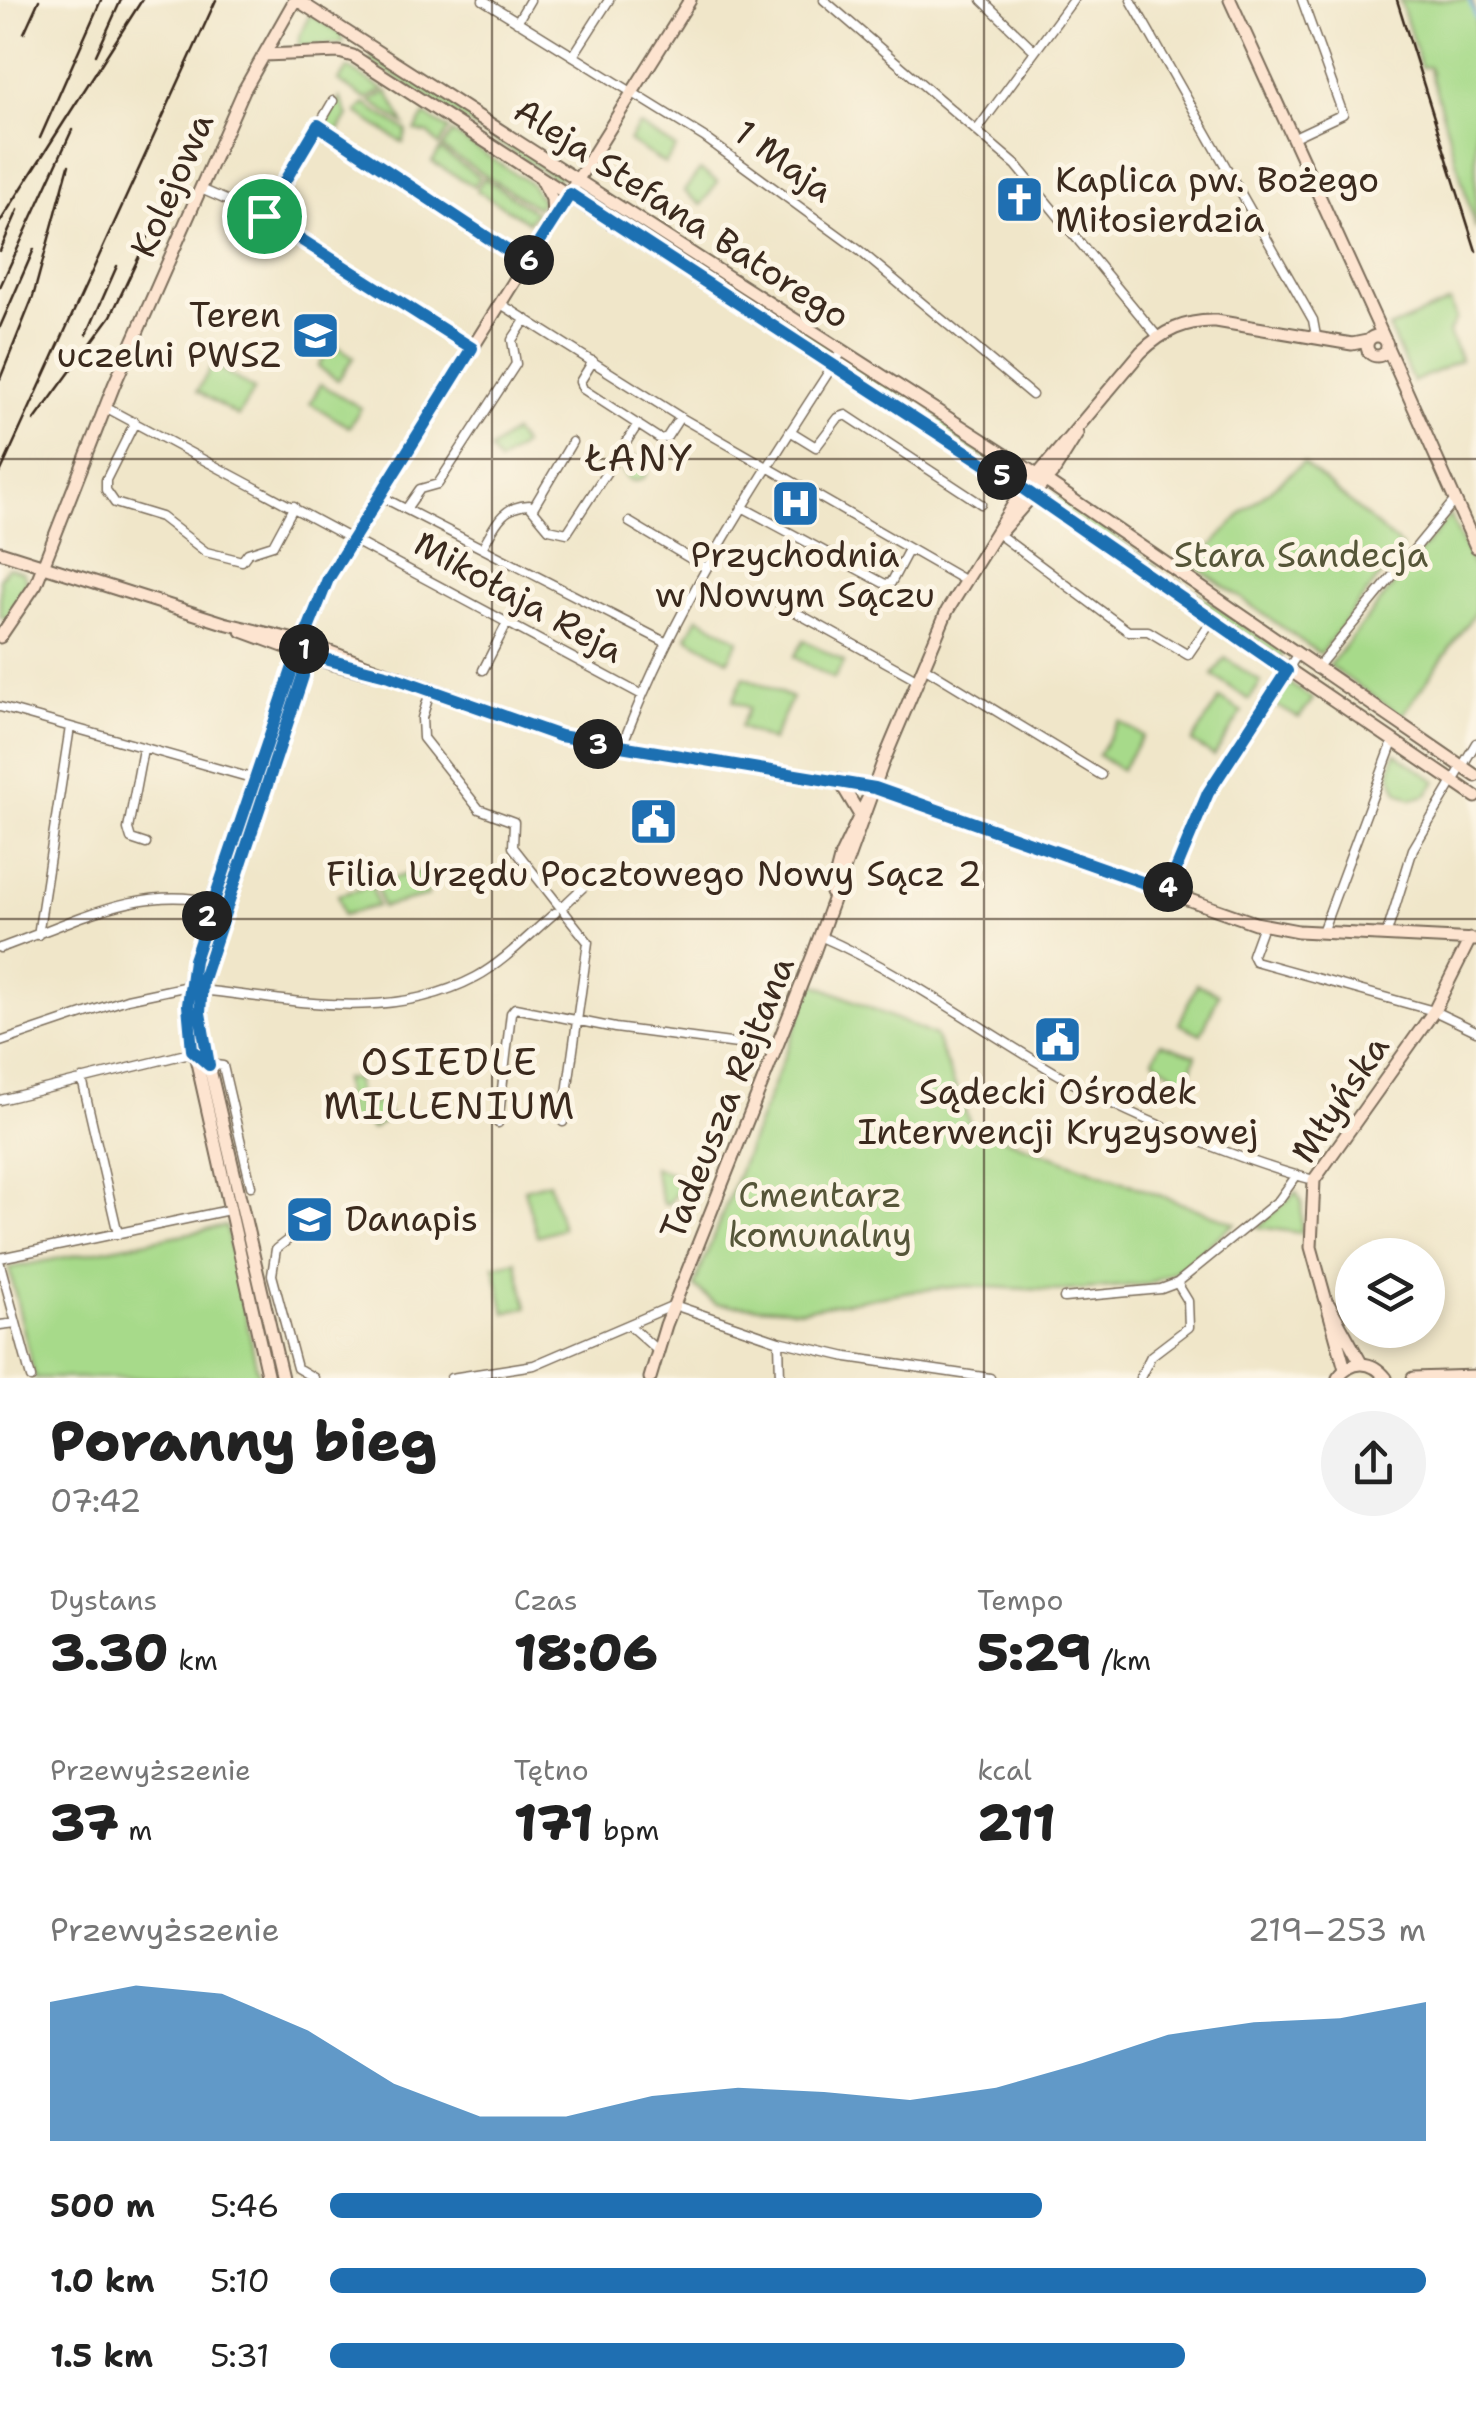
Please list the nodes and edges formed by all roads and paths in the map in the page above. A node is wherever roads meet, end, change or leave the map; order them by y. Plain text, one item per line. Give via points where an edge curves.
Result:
1 (296, 0) edge
2 (482, 0) edge
3 (530, 0) edge
4 (609, 0) edge
5 (690, 0) edge
6 (824, 0) edge
7 (982, 0) edge
8 (1072, 0) edge
9 (1132, 0) edge
10 (1230, 0) edge
11 (1302, 0) edge
12 (517, 22) junction
13 (1034, 51) junction
14 (264, 55) junction
15 (573, 56) junction
16 (633, 92) junction
17 (332, 101) dead end
18 (318, 125) junction
19 (976, 130) junction
20 (1292, 138) junction
21 (538, 174) junction
22 (580, 179) junction
23 (200, 189) junction
24 (570, 194) junction
25 (264, 216) junction
26 (553, 221) junction
27 (526, 263) junction
28 (501, 304) junction
29 (526, 320) junction
30 (1316, 336) junction
31 (1158, 337) junction
32 (1376, 343) junction
33 (472, 348) junction
34 (843, 350) junction
35 (593, 361) junction
36 (833, 365) junction
37 (1032, 396) dead end
38 (104, 407) junction
39 (680, 417) junction
40 (135, 422) junction
41 (638, 424) junction
42 (790, 430) junction
43 (572, 442) dead end
44 (765, 467) junction
45 (1041, 478) junction
46 (1029, 492) junction
47 (380, 496) junction
48 (1454, 501) junction
49 (980, 504) dead end
50 (294, 506) junction
51 (742, 507) junction
52 (533, 508) junction
53 (406, 509) junction
54 (629, 522) dead end
55 (996, 533) junction
56 (354, 537) junction
57 (1476, 547) edge
58 (482, 548) junction
59 (909, 550) junction
60 (0, 552) edge
61 (44, 566) junction
62 (706, 568) junction
63 (964, 580) junction
64 (779, 603) dead end
65 (1212, 620) junction
66 (224, 622) junction
67 (507, 623) junction
68 (0, 637) edge
69 (666, 642) junction
70 (278, 645) junction
71 (302, 650) junction
72 (1297, 655) junction
73 (332, 664) junction
74 (924, 667) junction
75 (1316, 668) junction
76 (483, 670) dead end
77 (1287, 671) junction
78 (297, 673) junction
79 (390, 676) junction
80 (918, 680) junction
81 (431, 689) junction
82 (642, 695) junction
83 (0, 708) edge
84 (70, 727) junction
85 (625, 738) dead end
86 (1393, 742) junction
87 (1476, 743) edge
88 (143, 749) junction
89 (273, 768) junction
90 (1462, 768) junction
91 (1101, 775) dead end
92 (1476, 776) edge
93 (254, 779) junction
94 (838, 780) junction
95 (1452, 782) junction
96 (875, 788) junction
97 (1476, 797) edge
98 (259, 807) junction
99 (858, 812) junction
100 (146, 844) dead end
101 (598, 874) dead end
102 (1167, 891) junction
103 (212, 901) junction
104 (226, 905) junction
105 (830, 912) junction
106 (1262, 925) junction
107 (1322, 932) junction
108 (38, 935) junction
109 (820, 936) junction
110 (1386, 936) junction
111 (1473, 939) edge
112 (0, 948) edge
113 (195, 988) junction
114 (1434, 1011) junction
115 (578, 1022) junction
116 (1476, 1031) edge
117 (0, 1042) edge
118 (776, 1049) junction
119 (192, 1050) junction
120 (209, 1065) junction
121 (198, 1075) junction
122 (82, 1080) junction
123 (0, 1100) edge
124 (563, 1122) dead end
125 (498, 1123) dead end
126 (1297, 1175) junction
127 (1314, 1180) junction
128 (250, 1186) dead end
129 (228, 1210) junction
130 (118, 1234) junction
131 (294, 1235) dead end
132 (0, 1261) edge
133 (1177, 1283) junction
134 (1064, 1298) dead end
135 (1326, 1302) junction
136 (674, 1304) junction
137 (16, 1324) junction
138 (0, 1325) edge
139 (628, 1327) junction
140 (779, 1341) junction
141 (656, 1350) junction
142 (1361, 1363) junction
143 (1341, 1374) edge
144 (1476, 1376) edge
145 (31, 1378) edge
146 (268, 1378) edge
147 (282, 1378) edge
148 (314, 1378) edge
149 (451, 1378) edge
150 (650, 1378) edge
151 (780, 1378) edge
152 (990, 1378) edge
153 (1140, 1378) edge
154 (1386, 1378) edge
155 (1413, 1378) edge

1 - 14 street, Kolejowa
1 - 22 street, Aleja Stefana Batorego
2 - 12 street, 1 Maja
3 - 12 street
4 - 15 street
5 - 16 street
6 - 19 street
7 - 13 street
8 - 13 street
9 - 30 street via 1314,320
10 - 20 street
11 - 20 street via 1343,114
12 - 15 street, 1 Maja
13 - 19 street
14 - 21 street, Aleja Stefana Batorego via 353,56
14 - 23 street, Kolejowa
15 - 16 street, 1 Maja
16 - 22 street
16 - 37 street, 1 Maja via 860,252
17 - 18 street
18 - 25 street
18 - 27 street
19 - 31 street via 1067,222
20 - 32 street via 1371,313
21 - 24 street, Aleja Stefana Batorego
21 - 26 street via 552,199
22 - 24 street
22 - 34 street, Aleja Stefana Batorego
23 - 25 street
23 - 38 street, Kolejowa
24 - 26 street
24 - 36 street, Aleja Stefana Batorego
25 - 33 street
26 - 27 street
27 - 28 street
28 - 29 street
28 - 33 street
29 - 35 street
29 - 53 street via 512,340 516,364 479,424 438,484 420,489
30 - 31 street via 1204,320
30 - 32 street
31 - 45 street
32 - 48 street
33 - 47 street
34 - 36 street
34 - 45 street, Aleja Stefana Batorego
35 - 39 street
35 - 41 street via 580,382 583,389
36 - 42 street
36 - 46 street, Aleja Stefana Batorego
38 - 40 street, Mikołaja Reja
38 - 61 street, Kolejowa
39 - 41 street via 660,439
39 - 44 street
40 - 50 street, Mikołaja Reja
40 - 50 street via 106,490 115,503 160,516 206,552 242,561 273,545
41 - 52 street via 567,532 549,528
42 - 44 street
42 - 49 street via 816,446 846,415
43 - 52 street
44 - 51 street
44 - 59 street
45 - 46 street
45 - 72 street, Aleja Stefana Batorego
46 - 55 street
46 - 65 street, Aleja Stefana Batorego
47 - 53 street
47 - 56 street
48 - 57 street
48 - 75 street
50 - 56 street, Mikołaja Reja
51 - 59 street via 885,584
51 - 62 street
52 - 58 street via 508,508
53 - 58 street
54 - 62 street
55 - 63 street
55 - 65 street via 1128,631 1148,631 1188,656
56 - 67 street, Mikołaja Reja
56 - 71 street via 328,579
58 - 69 street
59 - 63 street
60 - 61 street
61 - 66 street
61 - 68 street, Kolejowa
62 - 69 street
63 - 74 street
64 - 80 street
65 - 77 street, Aleja Stefana Batorego
66 - 70 street
66 - 71 street
67 - 76 street
67 - 82 street, Mikołaja Reja
69 - 82 street
70 - 71 street
70 - 78 street
71 - 73 street
71 - 78 street
71 - 79 street
72 - 75 street, Aleja Stefana Batorego
72 - 77 street
73 - 78 street
73 - 79 street
74 - 80 street
74 - 91 street
75 - 90 street, Aleja Stefana Batorego
77 - 86 street, Aleja Stefana Batorego
77 - 102 street via 1208,793
78 - 89 street
78 - 93 street
79 - 81 street
80 - 96 street
81 - 94 street via 560,736
81 - 101 street via 422,738 479,809 514,822 513,847 561,908
82 - 85 street
83 - 84 street
84 - 88 street
84 - 108 street
86 - 95 street, Aleja Stefana Batorego
86 - 107 street
87 - 90 street
88 - 93 street
88 - 100 street via 128,829 131,839
89 - 93 street
89 - 98 street
90 - 92 street, Aleja Stefana Batorego
90 - 95 street
93 - 98 street
93 - 103 street
94 - 96 street
94 - 99 street
95 - 97 street, Aleja Stefana Batorego
95 - 110 street via 1414,849
96 - 99 street, Tadeusza Rejtana
96 - 102 street
96 - 105 street, Tadeusza Rejtana
98 - 104 street
99 - 105 street, Tadeusza Rejtana via 832,881
102 - 106 street
103 - 104 street
103 - 108 street via 148,898
103 - 113 street
104 - 113 street
105 - 109 street, Tadeusza Rejtana
106 - 107 street
106 - 114 street via 1252,955 1267,964
107 - 110 street
108 - 112 street
109 - 118 street, Tadeusza Rejtana
109 - 126 street via 897,972 1122,1109
110 - 111 street
111 - 114 street, Młyńska
113 - 115 street via 348,1008 401,1001 480,975 560,913 588,942
113 - 117 street via 128,999
113 - 119 street
113 - 120 street
114 - 116 street
114 - 127 street, Młyńska
115 - 118 street
115 - 124 street
115 - 125 street via 515,1008 510,1013
118 - 136 street, Tadeusza Rejtana
119 - 120 street
119 - 121 street
119 - 122 street
120 - 121 street
120 - 128 street via 223,1066
120 - 147 street
121 - 129 street
122 - 123 street
122 - 130 street
126 - 127 street
126 - 133 street via 1279,1200
127 - 135 street, Młyńska via 1311,1247
129 - 130 street
129 - 146 street
130 - 132 street
131 - 148 street via 276,1250 272,1275 297,1368
132 - 137 street
133 - 134 street
133 - 153 street via 1188,1301 1189,1328 1151,1356
135 - 142 street, Młyńska
135 - 143 street, Młyńska
136 - 139 street
136 - 140 street
136 - 141 street, Tadeusza Rejtana
137 - 138 street
137 - 145 street
139 - 141 street
139 - 149 street via 534,1365
140 - 151 street
140 - 152 street
141 - 150 street, Tadeusza Rejtana
142 - 143 street
142 - 154 street
144 - 155 street

